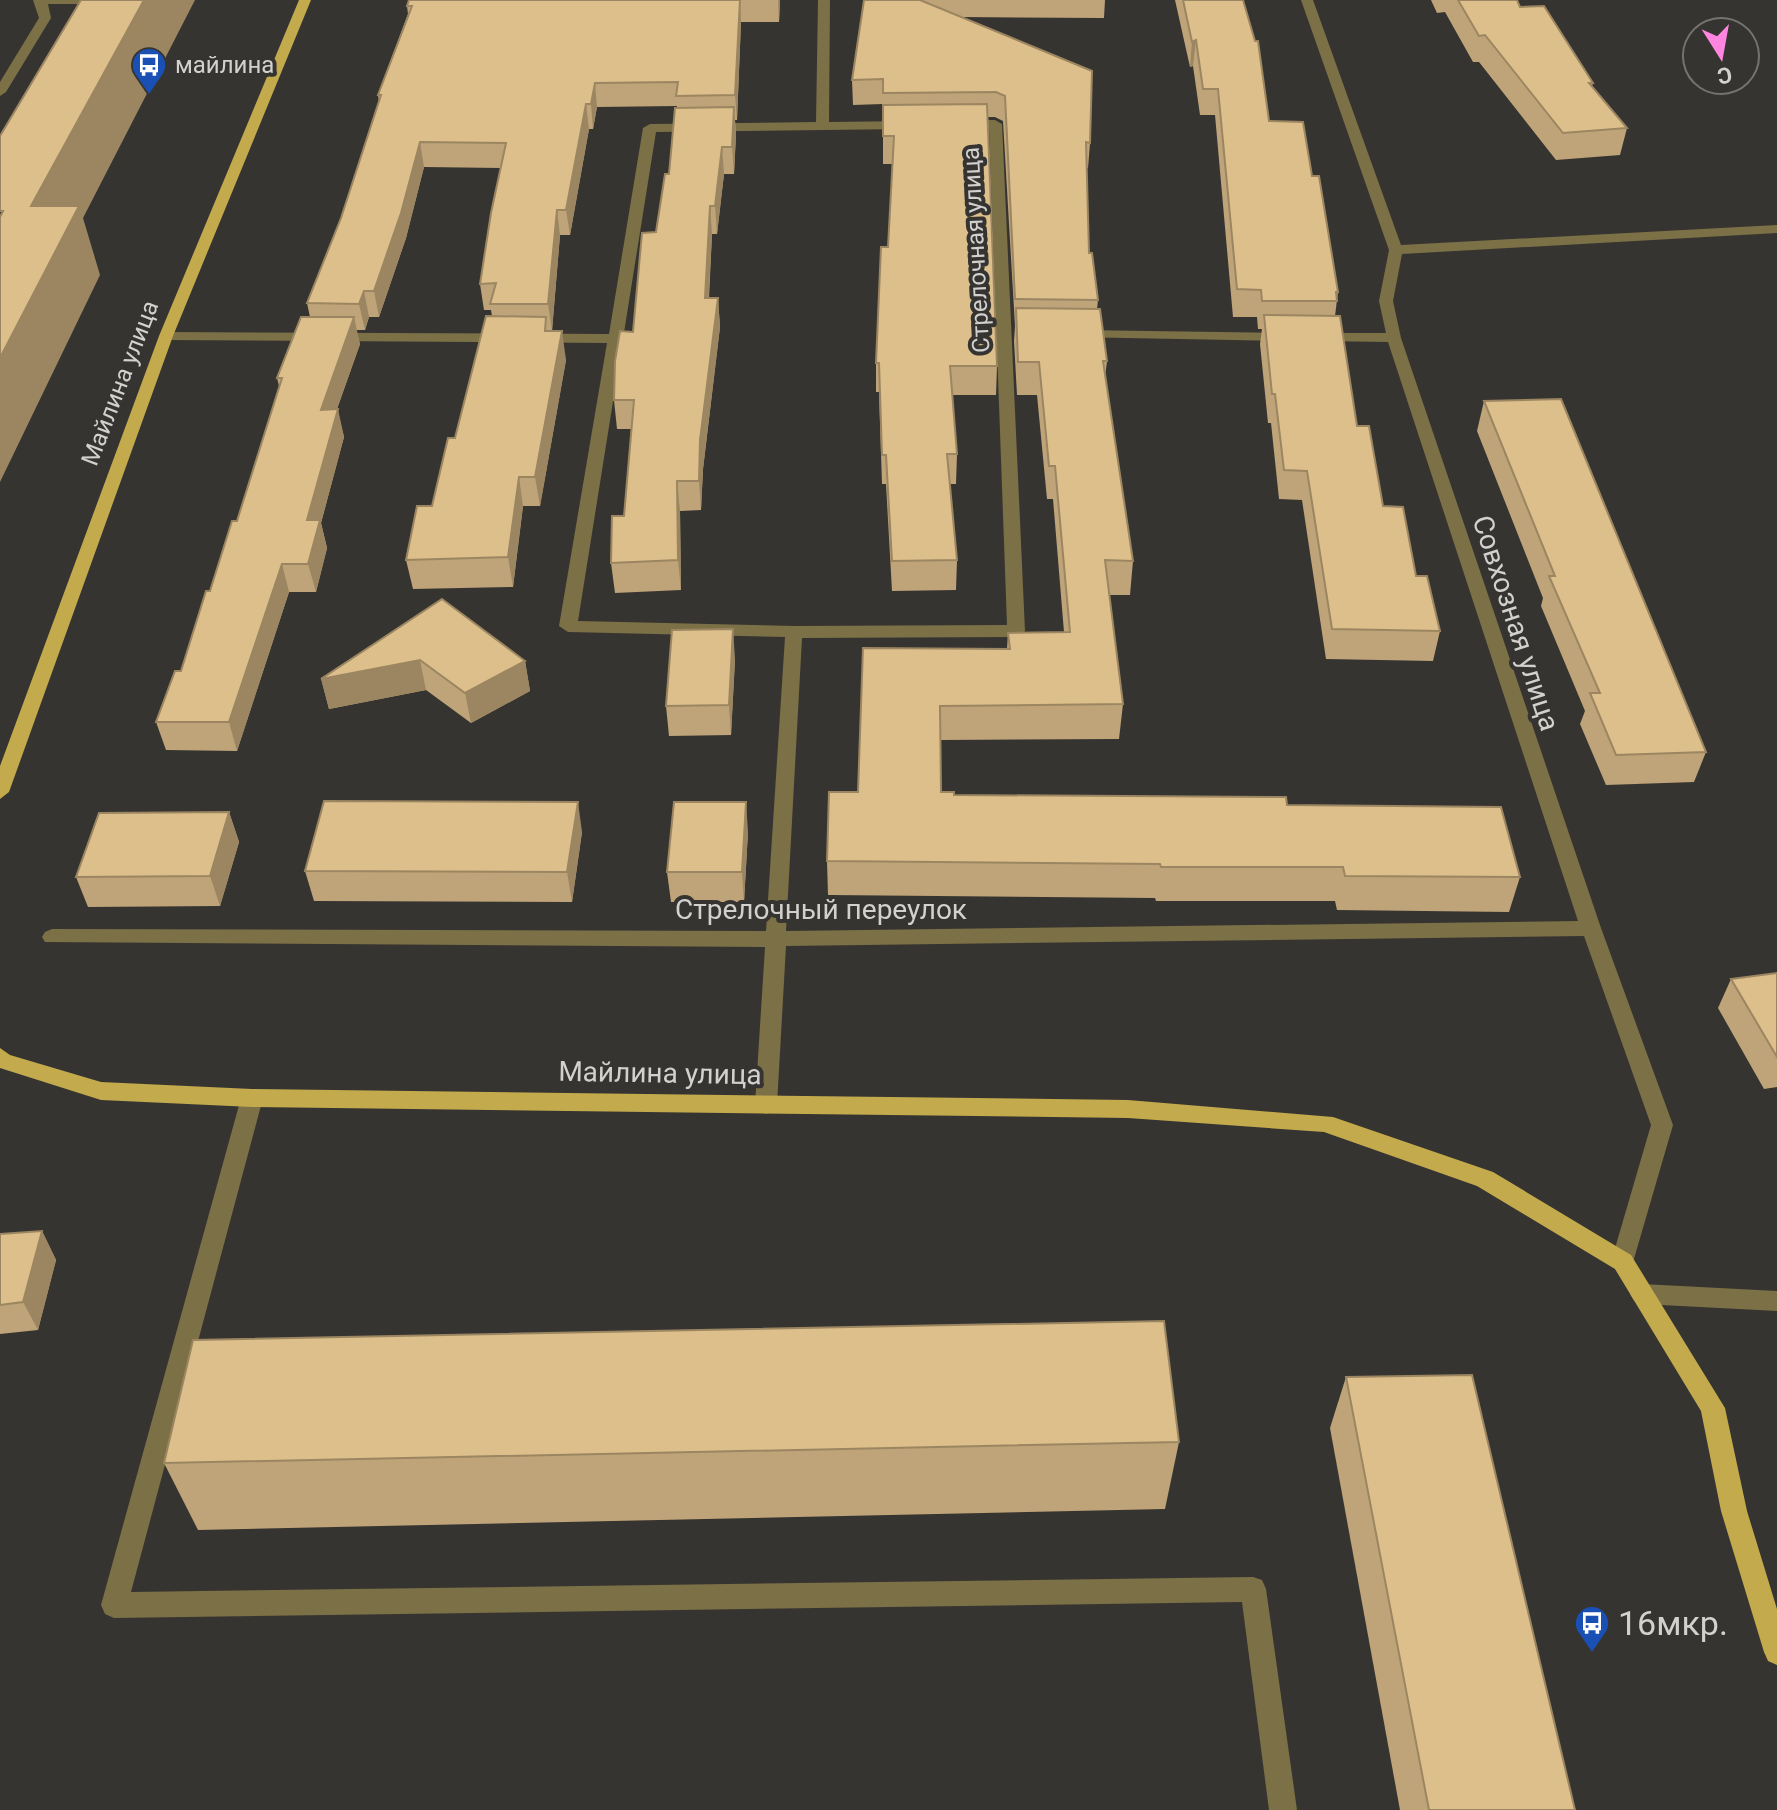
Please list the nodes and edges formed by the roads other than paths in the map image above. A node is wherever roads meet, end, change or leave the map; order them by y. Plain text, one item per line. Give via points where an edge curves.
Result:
1 (40, 0) edge
2 (106, 0) edge
3 (305, 0) edge
4 (824, 0) edge
5 (1307, 0) edge
6 (0, 92) edge
7 (822, 126) junction
8 (1777, 229) edge
9 (1396, 250) junction
10 (1066, 334) edge
11 (166, 336) junction
12 (1394, 338) junction
13 (615, 339) junction
14 (794, 632) junction
15 (0, 792) edge
16 (1591, 928) junction
17 (52, 937) dead end
18 (778, 939) junction
19 (0, 1056) edge
20 (252, 1098) junction
21 (766, 1105) junction
22 (1623, 1262) junction
23 (1642, 1294) junction
24 (1777, 1301) edge
25 (1777, 1652) edge
26 (1283, 1810) edge

1 - 2 street
1 - 6 street via 45,18
3 - 11 main road, Майлина улица
4 - 7 street
5 - 9 street
7 - 13 street, Стрелочная улица via 650,128
7 - 14 street, Стрелочная улица via 995,124 1012,334 1016,631
8 - 9 street
9 - 12 street, Совхозная улица via 1386,301
10 - 12 street
11 - 13 street
11 - 15 main road, Майлина улица
12 - 16 street, Совхозная улица
13 - 14 street, Стрелочная улица via 568,626
14 - 18 street
16 - 18 street, Стрелочный переулок
16 - 22 street, Совхозная улица via 1662,1125
17 - 18 street, Стрелочный переулок
18 - 21 street
19 - 20 main road, Майлина улица via 101,1091
20 - 21 main road, Майлина улица
20 - 26 street via 114,1605 1253,1589
21 - 22 main road, Майлина улица via 1128,1109 1325,1123 1485,1179
22 - 23 main road
23 - 24 street
23 - 25 main road via 1713,1408 1734,1511

